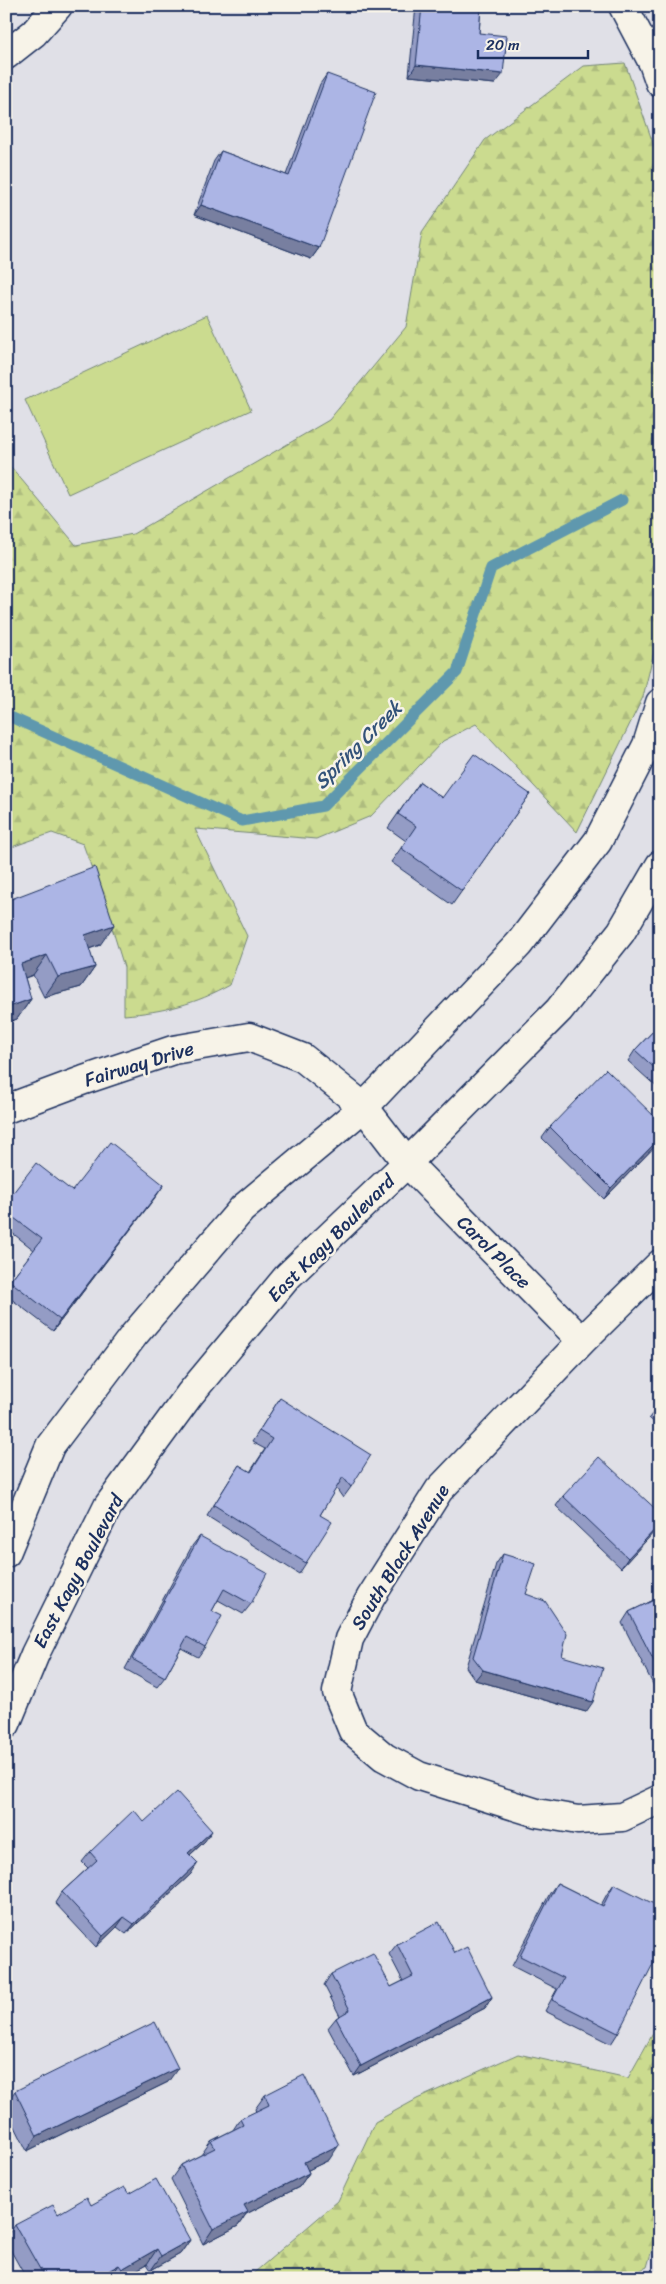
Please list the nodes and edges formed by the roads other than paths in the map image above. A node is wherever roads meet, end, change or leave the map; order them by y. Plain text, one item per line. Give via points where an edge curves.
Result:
1 (58, 6) edge
2 (623, 6) edge
3 (6, 54) edge
4 (660, 83) edge
5 (660, 703) edge
6 (660, 865) edge
7 (364, 1107) junction
8 (6, 1109) edge
9 (407, 1163) junction
10 (660, 1264) edge
11 (582, 1341) junction
12 (6, 1553) edge
13 (6, 1724) edge
14 (660, 1799) edge

1 - 3 main road via 34,33
2 - 4 main road
5 - 7 main road via 647,745 598,841 519,944
6 - 9 main road, East Kagy Boulevard via 621,932 559,1010
7 - 8 main road, Fairway Drive via 303,1058 249,1037 173,1050
7 - 9 main road, Fairway Drive
7 - 12 main road via 242,1209 134,1335 50,1446
9 - 11 main road, Carol Place
9 - 13 main road, East Kagy Boulevard via 288,1276 190,1394 108,1506 35,1654
10 - 11 main road, South Black Avenue
11 - 14 main road, South Black Avenue via 439,1490 371,1597 349,1639 337,1692 353,1731 384,1756 419,1776 538,1813 578,1820 622,1817

